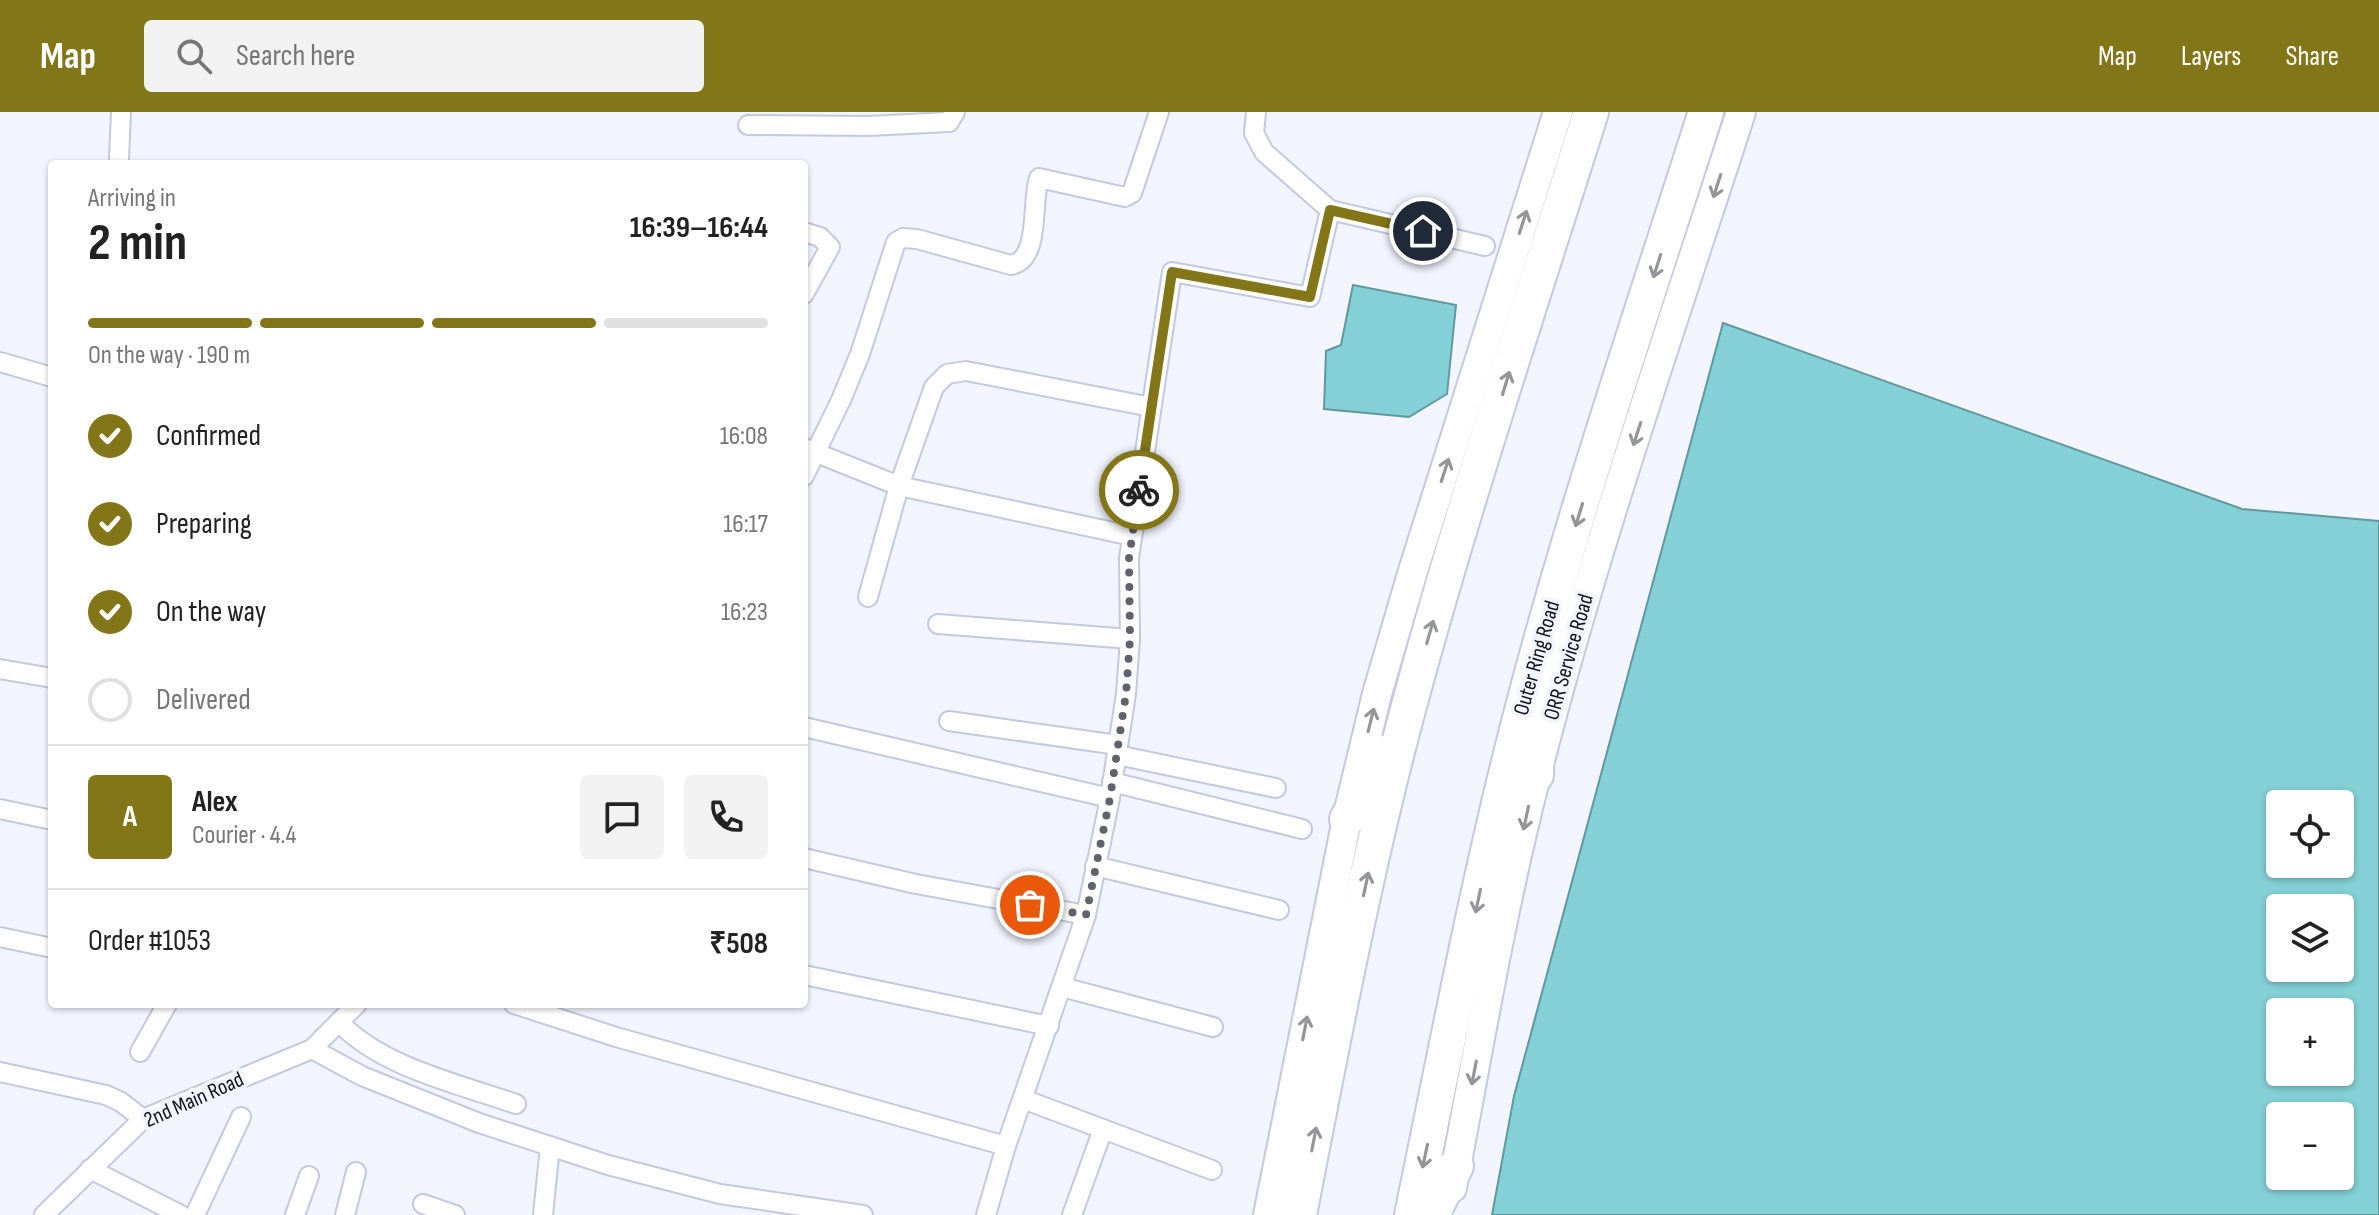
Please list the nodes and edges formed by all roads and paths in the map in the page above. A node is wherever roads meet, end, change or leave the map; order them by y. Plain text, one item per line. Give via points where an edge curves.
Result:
1 (121, 112) edge
2 (955, 112) edge
3 (1159, 112) edge
4 (1256, 112) edge
5 (1558, 112) edge
6 (1591, 112) edge
7 (1706, 112) edge
8 (1741, 112) edge
9 (748, 125) dead end
10 (119, 159) dead end
11 (1330, 210) junction
12 (808, 233) edge
13 (1485, 246) dead end
14 (808, 287) edge
15 (0, 362) edge
16 (48, 376) edge
17 (1151, 407) junction
18 (810, 450) edge
19 (899, 486) junction
20 (1132, 536) junction
21 (868, 597) dead end
22 (938, 624) dead end
23 (1130, 639) junction
24 (1537, 657) junction
25 (0, 669) edge
26 (48, 677) edge
27 (1408, 712) junction
28 (949, 721) dead end
29 (808, 728) edge
30 (1117, 750) junction
31 (1536, 775) junction
32 (1276, 788) dead end
33 (1111, 790) junction
34 (0, 809) edge
35 (48, 819) edge
36 (1347, 819) junction
37 (1302, 829) dead end
38 (808, 859) edge
39 (1095, 866) junction
40 (1279, 910) dead end
41 (1086, 915) junction
42 (0, 937) edge
43 (48, 947) edge
44 (808, 976) edge
45 (1062, 987) junction
46 (165, 1008) edge
47 (353, 1008) edge
48 (526, 1008) edge
49 (339, 1022) junction
50 (1049, 1026) junction
51 (1213, 1027) dead end
52 (312, 1049) junction
53 (140, 1052) dead end
54 (0, 1072) edge
55 (1023, 1099) junction
56 (516, 1104) dead end
57 (241, 1117) dead end
58 (143, 1119) junction
59 (1103, 1129) junction
60 (550, 1146) junction
61 (1006, 1146) junction
62 (1456, 1166) junction
63 (90, 1169) junction
64 (1212, 1170) dead end
65 (356, 1172) dead end
66 (309, 1176) dead end
67 (1302, 1199) edge
68 (423, 1204) dead end
69 (780, 1208) edge
70 (44, 1215) edge
71 (181, 1215) edge
72 (195, 1215) edge
73 (295, 1215) edge
74 (345, 1215) edge
75 (455, 1215) edge
76 (543, 1215) edge
77 (863, 1215) edge
78 (986, 1215) edge
79 (1072, 1215) edge
80 (1268, 1215) edge
81 (1288, 1215) edge
82 (1412, 1215) edge
83 (1432, 1215) edge
84 (1447, 1215) edge

1 - 10 street
2 - 9 street via 949,122
3 - 18 street via 1132,193 1125,197 1039,178 1031,244 1016,265 917,239 896,242 860,354
4 - 11 street via 1254,133 1264,152
36 -> 5 main road via 1412,574
27 -> 6 highway
7 -> 24 highway, Outer Ring Road
8 -> 31 main road, ORR Service Road via 1578,619
11 - 13 street
11 - 17 street via 1310,297 1172,272
12 - 14 street via 830,247
15 - 16 street
17 - 19 street via 966,371 947,374 934,387
17 - 20 street
18 - 19 street
19 - 20 street
19 - 21 street
20 - 23 street
22 - 23 street
23 - 30 street
24 - 31 highway
24 -> 82 highway, Outer Ring Road via 1486,863
25 - 26 street
27 - 36 highway
67 -> 27 highway via 1375,838
28 - 30 street
29 - 33 street
30 - 32 street
30 - 33 street
31 -> 62 main road, ORR Service Road
33 - 37 street
33 - 39 street
34 - 35 street
80 -> 36 main road
38 - 41 street
39 - 40 street
39 - 41 street
41 - 45 street
42 - 43 street
44 - 50 street
45 - 50 street
45 - 51 street
46 - 53 street
47 - 49 street, 2nd Main Road
48 - 61 street
49 - 52 street, 2nd Main Road
49 - 56 street via 378,1052
50 - 55 street
52 - 58 street, 2nd Main Road
52 - 60 street via 377,1082
54 - 58 street via 106,1095
55 - 59 street
55 - 61 street
57 - 72 street
58 - 63 street, 2nd Main Road
59 - 64 street
59 - 79 street
60 - 69 street
60 - 76 street
61 - 78 street
62 - 83 highway
62 - 84 main road, ORR Service Road
63 - 70 street, 2nd Main Road
63 - 71 street
65 - 74 street
66 - 73 street
67 - 81 highway
68 - 75 street
69 - 77 street

